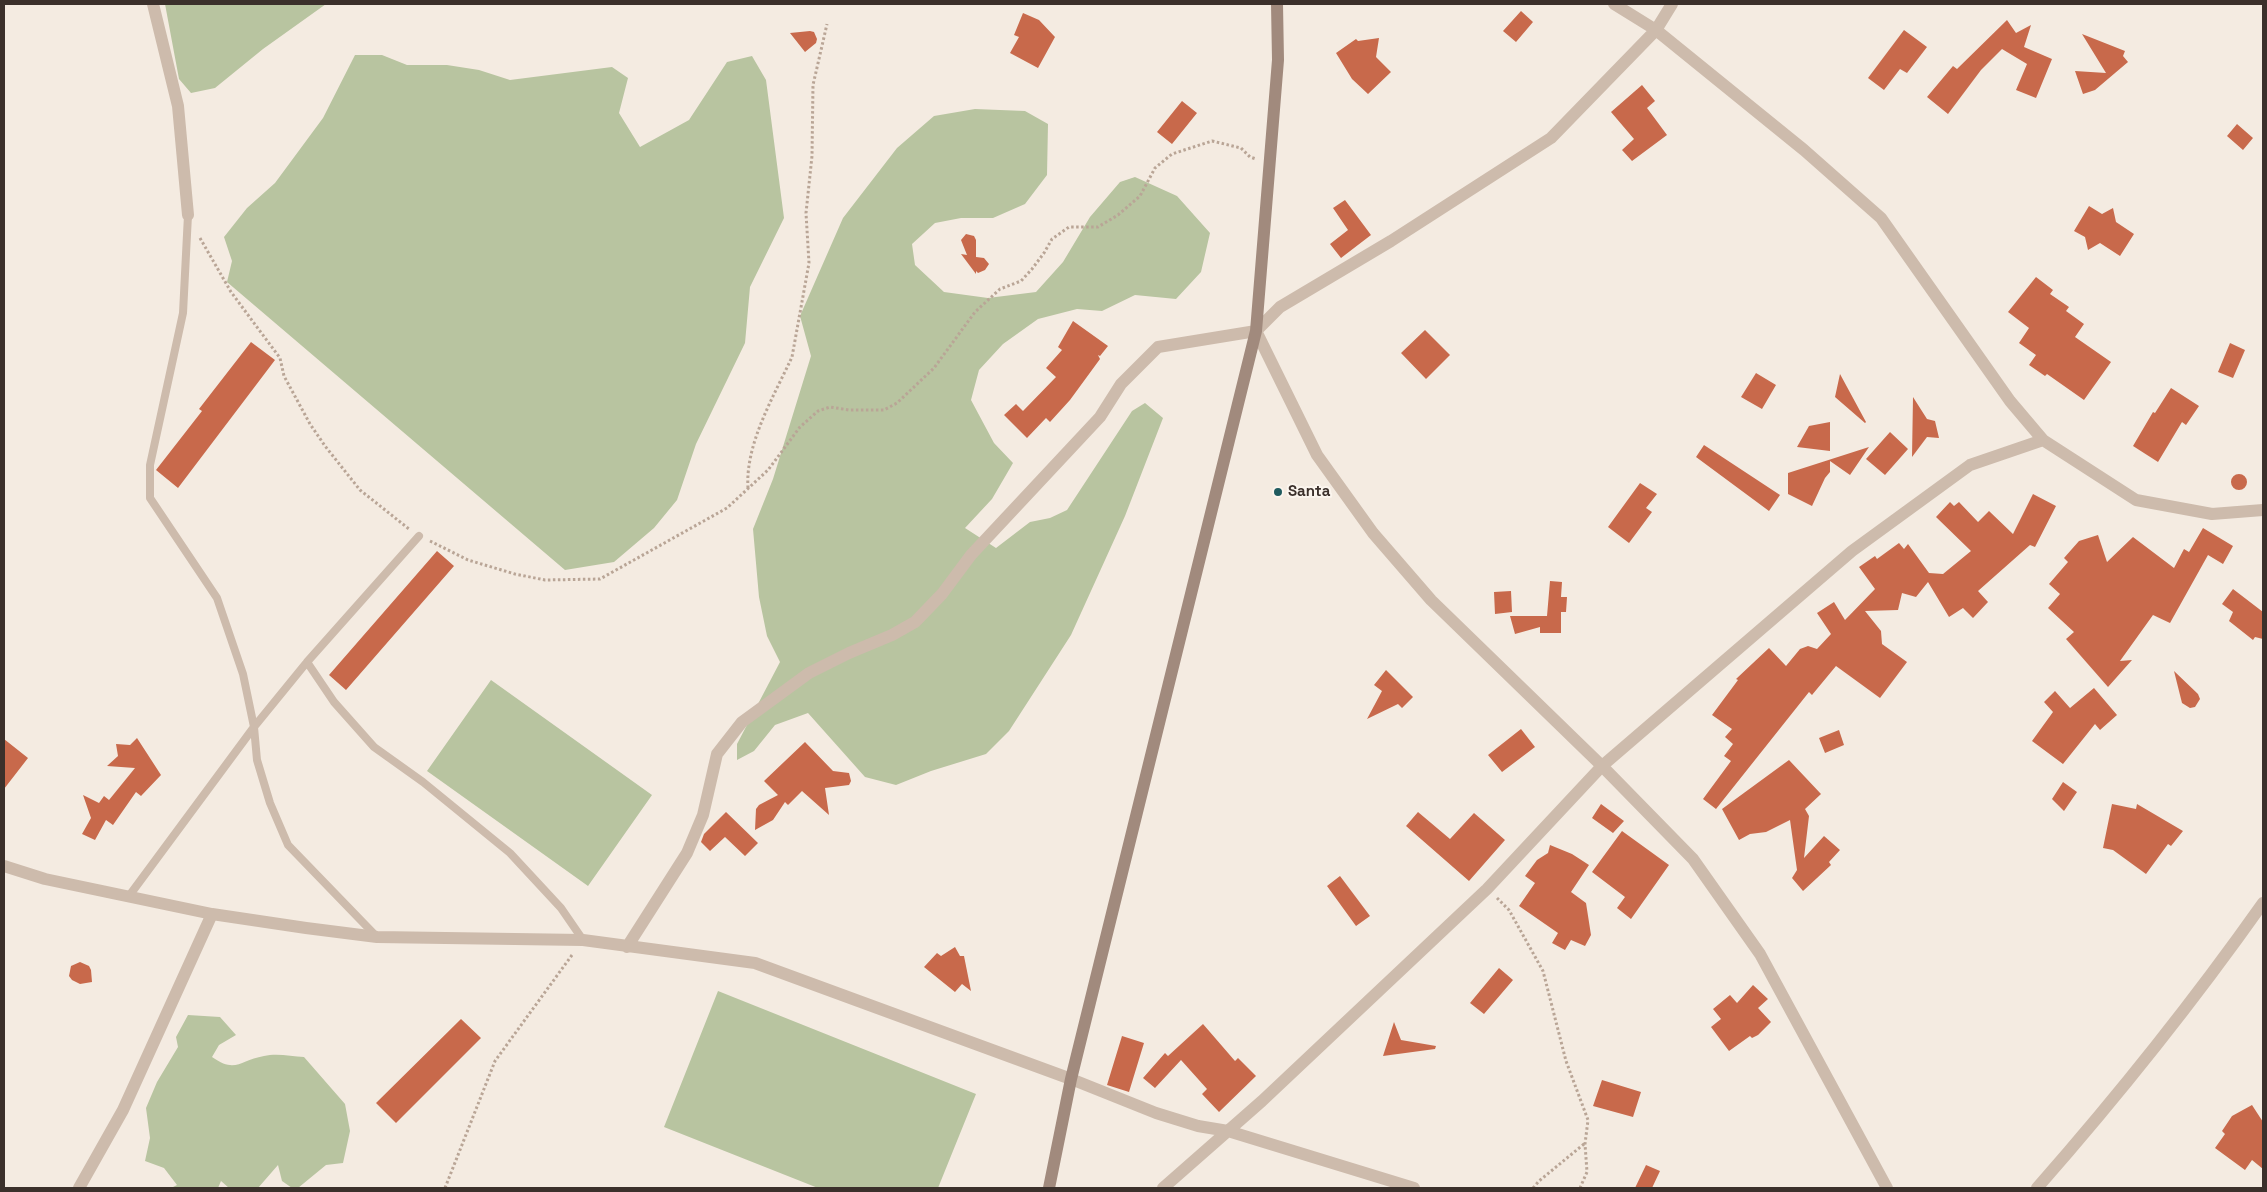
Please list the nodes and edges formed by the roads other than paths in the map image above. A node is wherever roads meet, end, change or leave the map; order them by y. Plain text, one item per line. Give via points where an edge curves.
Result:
1 (153, 4) edge
2 (1277, 4) edge
3 (1614, 4) edge
4 (1672, 4) edge
5 (1656, 30) junction
6 (188, 215) joint
7 (1256, 331) junction
8 (2043, 440) junction
9 (2263, 510) edge
10 (419, 536) road end
11 (308, 662) junction
12 (254, 726) junction
13 (1602, 766) junction
14 (4, 866) edge
15 (129, 896) junction
16 (2263, 902) edge
17 (212, 914) junction
18 (377, 937) junction
19 (582, 940) junction
20 (627, 947) junction
21 (1071, 1079) junction
22 (1228, 1131) junction
23 (79, 1188) edge
24 (1049, 1188) edge
25 (1163, 1188) edge
26 (1414, 1188) edge
27 (1887, 1188) edge
28 (2037, 1188) edge

1 - 6 street via 178,106
2 - 7 main road via 1278,60
3 - 5 street
4 - 5 street
5 - 7 street via 1551,138 1391,241 1280,307
5 - 8 street via 1804,150 1881,218 2010,401
6 - 12 lane via 183,312 150,465 150,498 217,598 243,674
7 - 13 street via 1317,455 1373,533 1431,600
7 - 20 street via 1158,347 1122,384 1100,417 971,555 916,622 810,673 742,722 717,754 703,815 687,853
7 - 21 main road
8 - 9 street via 2136,500 2212,514
8 - 13 street via 1970,465 1852,551
10 - 11 lane
11 - 12 lane
11 - 19 lane via 334,702 374,747 423,782 510,853 561,908
12 - 15 lane
12 - 18 lane via 257,760 270,803 288,845
13 - 22 street via 1487,889
13 - 27 street via 1693,859 1760,954
14 - 15 street via 45,879
15 - 17 street
16 - 28 street via 2204,987 2092,1126
17 - 18 street
17 - 23 street via 123,1110
18 - 19 street
19 - 20 street
20 - 21 street via 755,964
21 - 22 street via 1156,1113
21 - 24 main road
22 - 25 street
22 - 26 street

